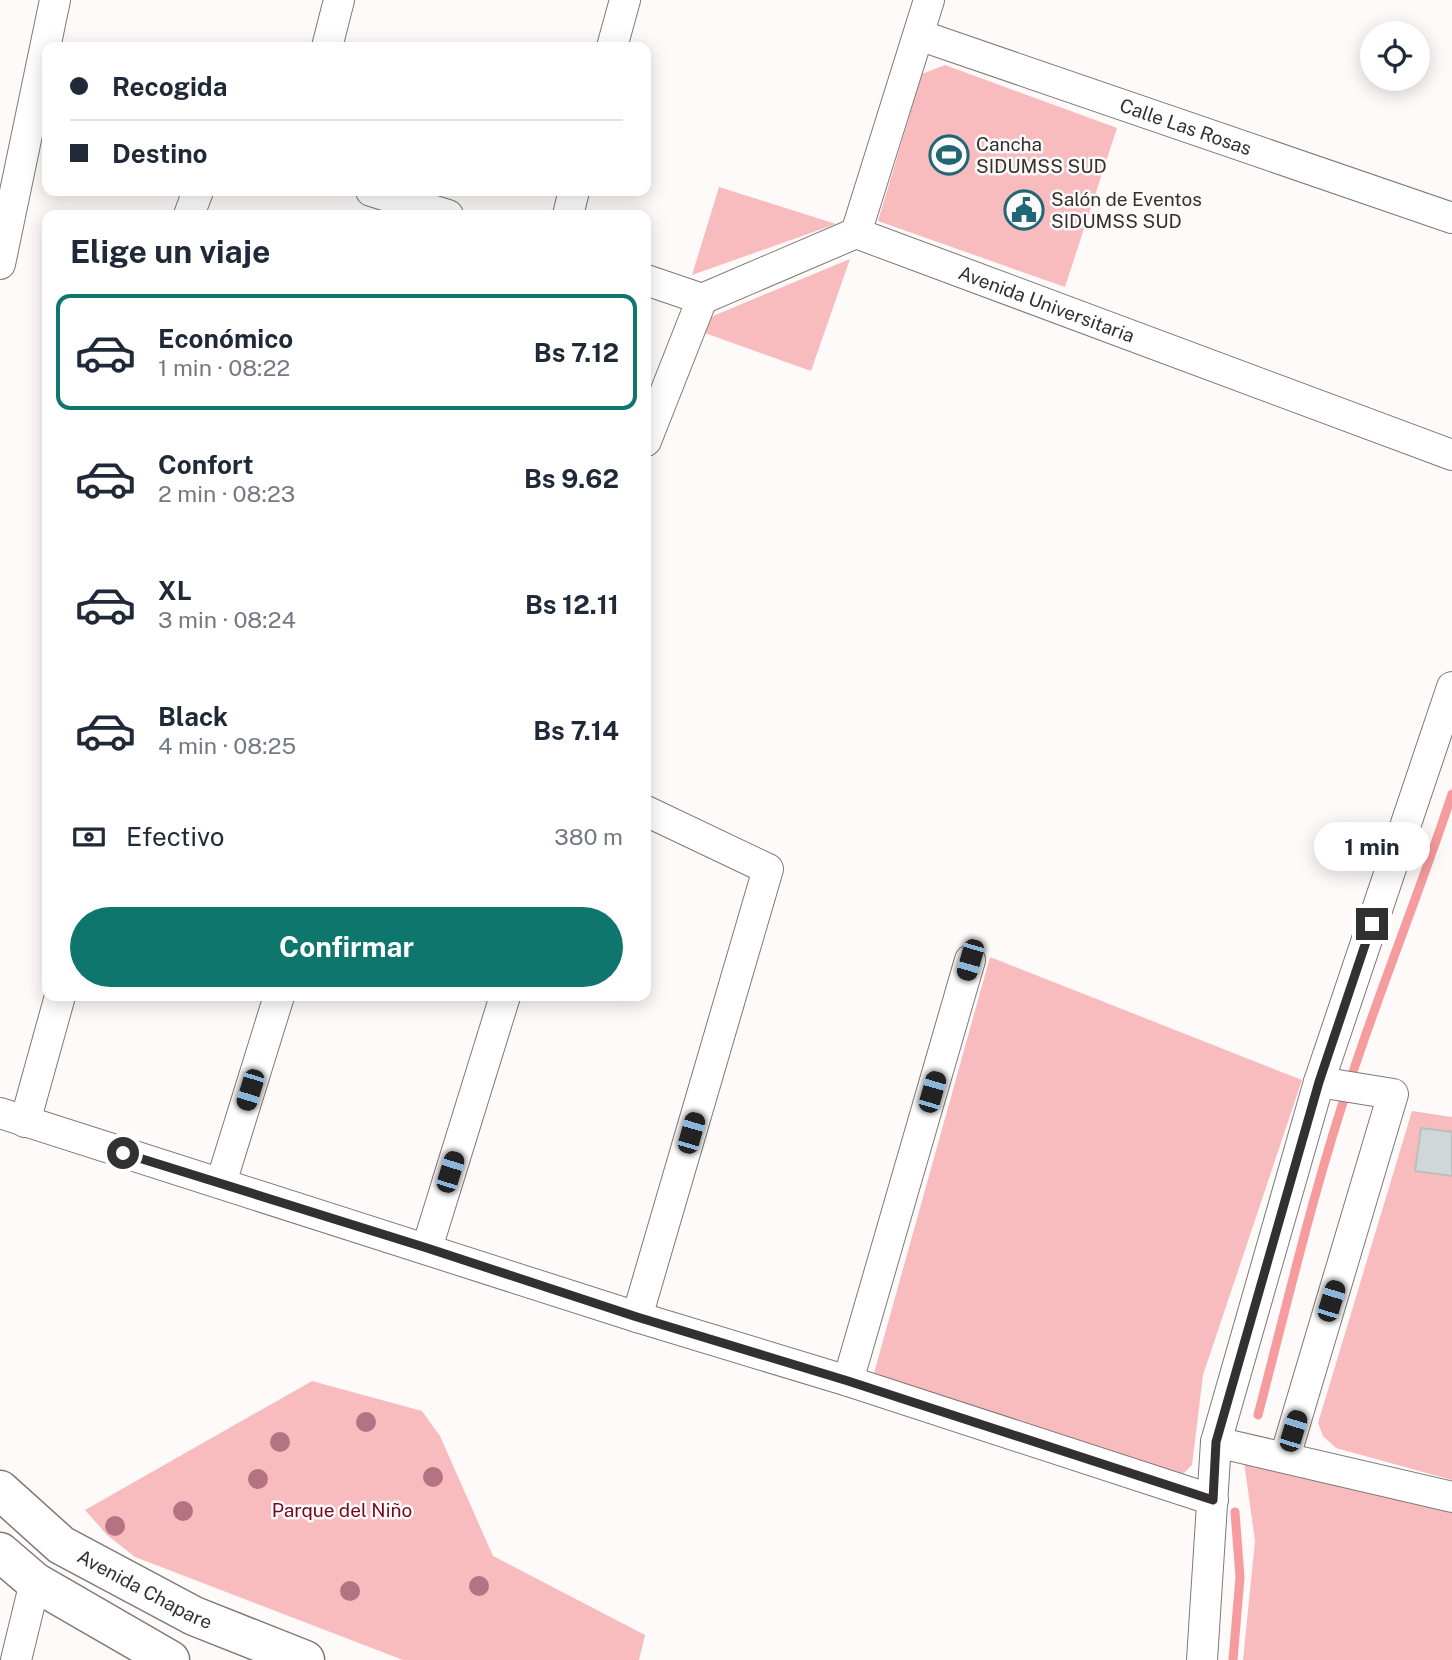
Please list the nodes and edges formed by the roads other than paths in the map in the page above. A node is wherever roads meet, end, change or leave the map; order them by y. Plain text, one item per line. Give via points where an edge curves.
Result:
1 (55, 0) edge
2 (339, 0) edge
3 (625, 0) edge
4 (929, 0) edge
5 (919, 35) junction
6 (49, 42) edge
7 (328, 42) edge
8 (613, 42) edge
9 (42, 90) edge
10 (387, 196) edge
11 (432, 210) edge
12 (1452, 218) edge
13 (856, 233) junction
14 (0, 264) edge
15 (651, 282) edge
16 (702, 299) junction
17 (651, 428) edge
18 (1452, 455) edge
19 (1452, 687) edge
20 (651, 813) edge
21 (970, 960) dead end
22 (58, 1001) edge
23 (277, 1001) edge
24 (503, 1001) edge
25 (1325, 1083) junction
26 (13, 1117) edge
27 (221, 1183) junction
28 (427, 1248) junction
29 (637, 1317) junction
30 (848, 1381) junction
31 (1216, 1442) junction
32 (1285, 1457) junction
33 (0, 1490) edge
34 (1452, 1497) edge
35 (1213, 1500) junction
36 (0, 1552) edge
37 (35, 1582) junction
38 (16, 1660) edge
39 (170, 1660) edge
40 (305, 1660) edge
41 (1202, 1660) edge

1 - 6 street
2 - 7 street
3 - 8 street
4 - 5 street
5 - 12 street, Calle Las Rosas
5 - 13 street
9 - 14 street
10 - 11 street
13 - 16 street
13 - 18 street, Avenida Universitaria
15 - 16 street
16 - 17 street
19 - 25 street
20 - 29 street via 768,869
21 - 30 street
22 - 26 street
23 - 27 street
24 - 28 street
25 - 31 street
25 - 32 street via 1393,1094
26 - 27 street
27 - 28 street
28 - 29 street
29 - 30 street
30 - 35 street
31 - 32 street
31 - 35 street
32 - 34 street
33 - 40 main road, Avenida Chapare via 61,1545 194,1616
35 - 41 street
36 - 37 main road
37 - 38 street
37 - 39 main road

